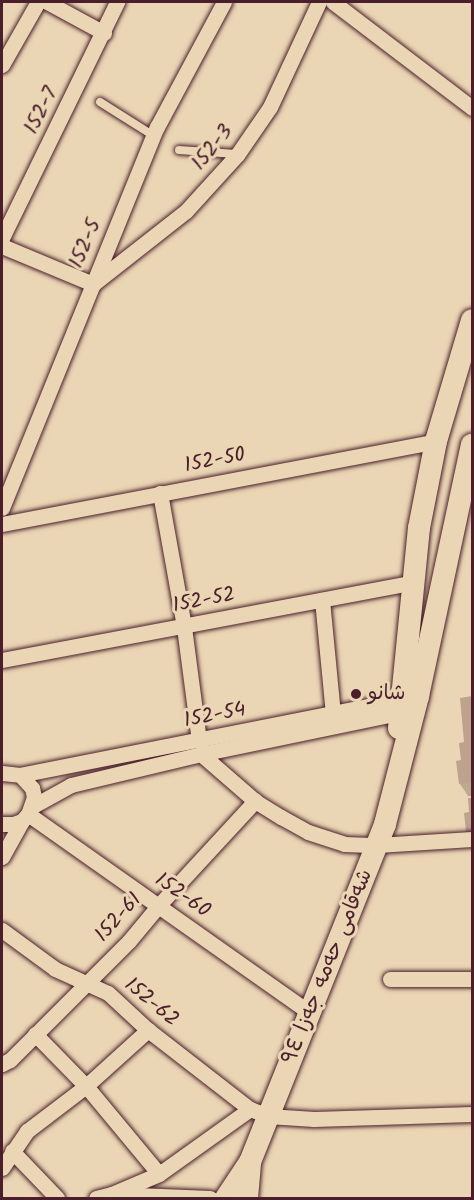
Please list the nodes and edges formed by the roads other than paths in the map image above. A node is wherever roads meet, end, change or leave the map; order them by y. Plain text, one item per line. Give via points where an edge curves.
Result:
1 (38, 2) edge
2 (47, 2) edge
3 (117, 2) edge
4 (224, 2) edge
5 (319, 2) edge
6 (333, 2) edge
7 (104, 33) junction
8 (2, 65) edge
9 (100, 102) dead end
10 (472, 108) edge
11 (154, 136) junction
12 (179, 150) dead end
13 (237, 155) junction
14 (2, 238) edge
15 (2, 246) edge
16 (93, 284) junction
17 (472, 320) edge
18 (436, 441) junction
19 (472, 445) edge
20 (160, 493) junction
21 (2, 508) edge
22 (2, 524) edge
23 (414, 582) junction
24 (322, 600) junction
25 (183, 627) junction
26 (2, 660) edge
27 (408, 705) junction
28 (333, 715) junction
29 (200, 747) junction
30 (2, 761) edge
31 (12, 773) edge
32 (255, 801) junction
33 (28, 814) junction
34 (2, 824) edge
35 (472, 839) edge
36 (377, 845) junction
37 (2, 857) edge
38 (159, 905) junction
39 (2, 930) edge
40 (390, 979) dead end
41 (472, 979) edge
42 (87, 984) junction
43 (310, 1013) junction
44 (148, 1030) junction
45 (35, 1034) junction
46 (6, 1062) edge
47 (86, 1086) junction
48 (260, 1113) junction
49 (472, 1114) edge
50 (12, 1151) junction
51 (250, 1162) junction
52 (2, 1168) edge
53 (159, 1174) junction
54 (112, 1194) junction
55 (57, 1198) edge
56 (96, 1198) edge
57 (210, 1198) edge
58 (226, 1198) edge
59 (247, 1198) edge

1 - 8 street
2 - 7 street
3 - 7 street, 152-7
4 - 11 street, 152-5
5 - 13 street, 152-3 via 270,107
6 - 10 street
7 - 14 street, 152-7
9 - 11 lane
11 - 16 street, 152-5
12 - 13 lane
13 - 16 street, 152-3 via 186,211
15 - 16 street
16 - 21 street, 152-5
17 - 18 main road, شەقامی حەمە جەزا ٩٤
18 - 20 street, 152-50
18 - 23 main road, شەقامی حەمە جەزا ٩٤ via 419,528
19 - 27 main road, شەقامی حەمە جەزا ٩٤
20 - 22 street, 152-50
20 - 25 street
23 - 24 street, 152-52
23 - 27 main road, شەقامی حەمە جەزا ٩٤
24 - 25 street, 152-52
24 - 28 street
25 - 26 street, 152-52
25 - 29 street
27 - 28 street, 152-54
27 - 29 street, 152-54
27 - 36 main road, شەقامی حەمە جەزا ٩٤ via 398,770
28 - 29 street, 152-54
29 - 31 street, 152-54
29 - 32 street
29 - 33 street, 152-54 via 71,785
30 - 31 street
31 - 33 street via 32,788
32 - 36 street via 308,831 344,844
32 - 38 street, 152-61
33 - 34 street
33 - 37 street
33 - 38 street, 152-60
35 - 36 street
36 - 43 main road, شەقامی حەمە جەزا ٩٤
38 - 42 street, 152-61
38 - 43 street, 152-60
39 - 42 street, 152-62 via 55,969
40 - 41 street
42 - 44 street, 152-62 via 108,993
42 - 45 street, 152-61
43 - 48 main road, شەقامی حەمە جەزا ٩٤
44 - 47 street
44 - 48 street, 152-62
45 - 46 street, 152-61
45 - 47 street
47 - 50 street via 27,1131
47 - 53 street
48 - 49 street via 314,1119
48 - 51 main road, شەقامی حەمە جەزا ٩٤
48 - 53 street
50 - 52 street
50 - 55 street
51 - 58 main road, شەقامی حەمە جەزا ٩٤
51 - 59 main road, شەقامی حەمە جەزا ٩٤
53 - 54 street
54 - 56 street
54 - 57 street

